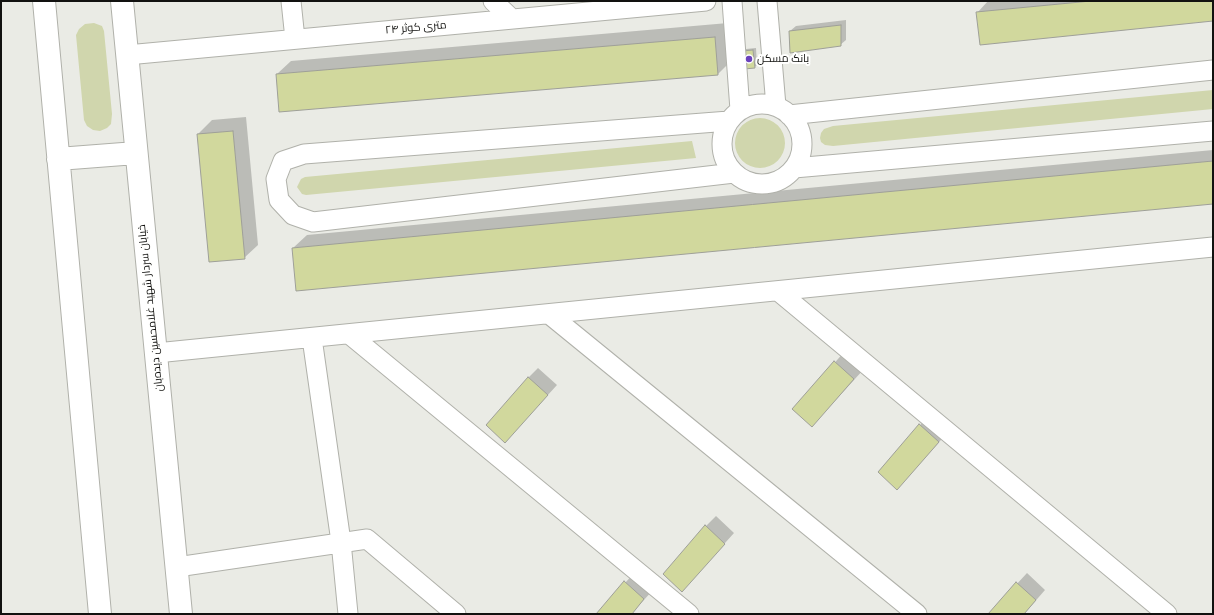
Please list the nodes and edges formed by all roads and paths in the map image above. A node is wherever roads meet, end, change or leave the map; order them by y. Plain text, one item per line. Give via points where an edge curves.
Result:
1 (44, 1) edge
2 (122, 1) edge
3 (291, 1) edge
4 (493, 1) edge
5 (706, 1) edge
6 (732, 1) edge
7 (767, 1) edge
8 (512, 19) junction
9 (295, 39) junction
10 (127, 55) junction
11 (1213, 70) edge
12 (782, 111) junction
13 (735, 115) junction
14 (1213, 131) edge
15 (136, 153) junction
16 (58, 159) junction
17 (794, 168) junction
18 (734, 173) junction
19 (1213, 247) edge
20 (778, 291) junction
21 (549, 314) junction
22 (349, 334) junction
23 (312, 338) junction
24 (156, 353) junction
25 (341, 542) junction
26 (176, 567) junction
27 (100, 614) edge
28 (181, 614) edge
29 (348, 614) edge
30 (456, 614) edge
31 (689, 614) edge
32 (916, 614) edge
33 (1166, 614) edge

1 - 16 main road
2 - 10 main road, خیابان سردار شهید غلامحسین دیده‌بان
3 - 9 street
4 - 8 street
5 - 8 street, ۲۴ متری کوثر
6 - 13 street
7 - 12 street
8 - 9 street, ۲۴ متری کوثر
9 - 10 street, ۲۴ متری کوثر
10 - 15 main road, خیابان سردار شهید غلامحسین دیده‌بان
11 - 12 street
12 - 13 street via 769,105 758,104 747,107
12 - 17 street via 796,124 800,135 802,146
13 - 18 street via 724,131 722,142 727,164
13 - 18 street via 304,154 283,162 276,179 279,200 292,215 313,222
14 - 17 street
15 - 16 main road
15 - 24 main road, خیابان سردار شهید غلامحسین دیده‌بان
16 - 27 main road
17 - 18 street via 786,176 765,184 754,183
19 - 20 street
20 - 21 street
20 - 33 street
21 - 22 street
21 - 32 street
22 - 23 street
22 - 31 street
23 - 24 street
23 - 25 street
24 - 26 main road, خیابان سردار شهید غلامحسین دیده‌بان
25 - 26 street
25 - 29 street
25 - 30 street via 367,539
26 - 28 main road, خیابان سردار شهید غلامحسین دیده‌بان

